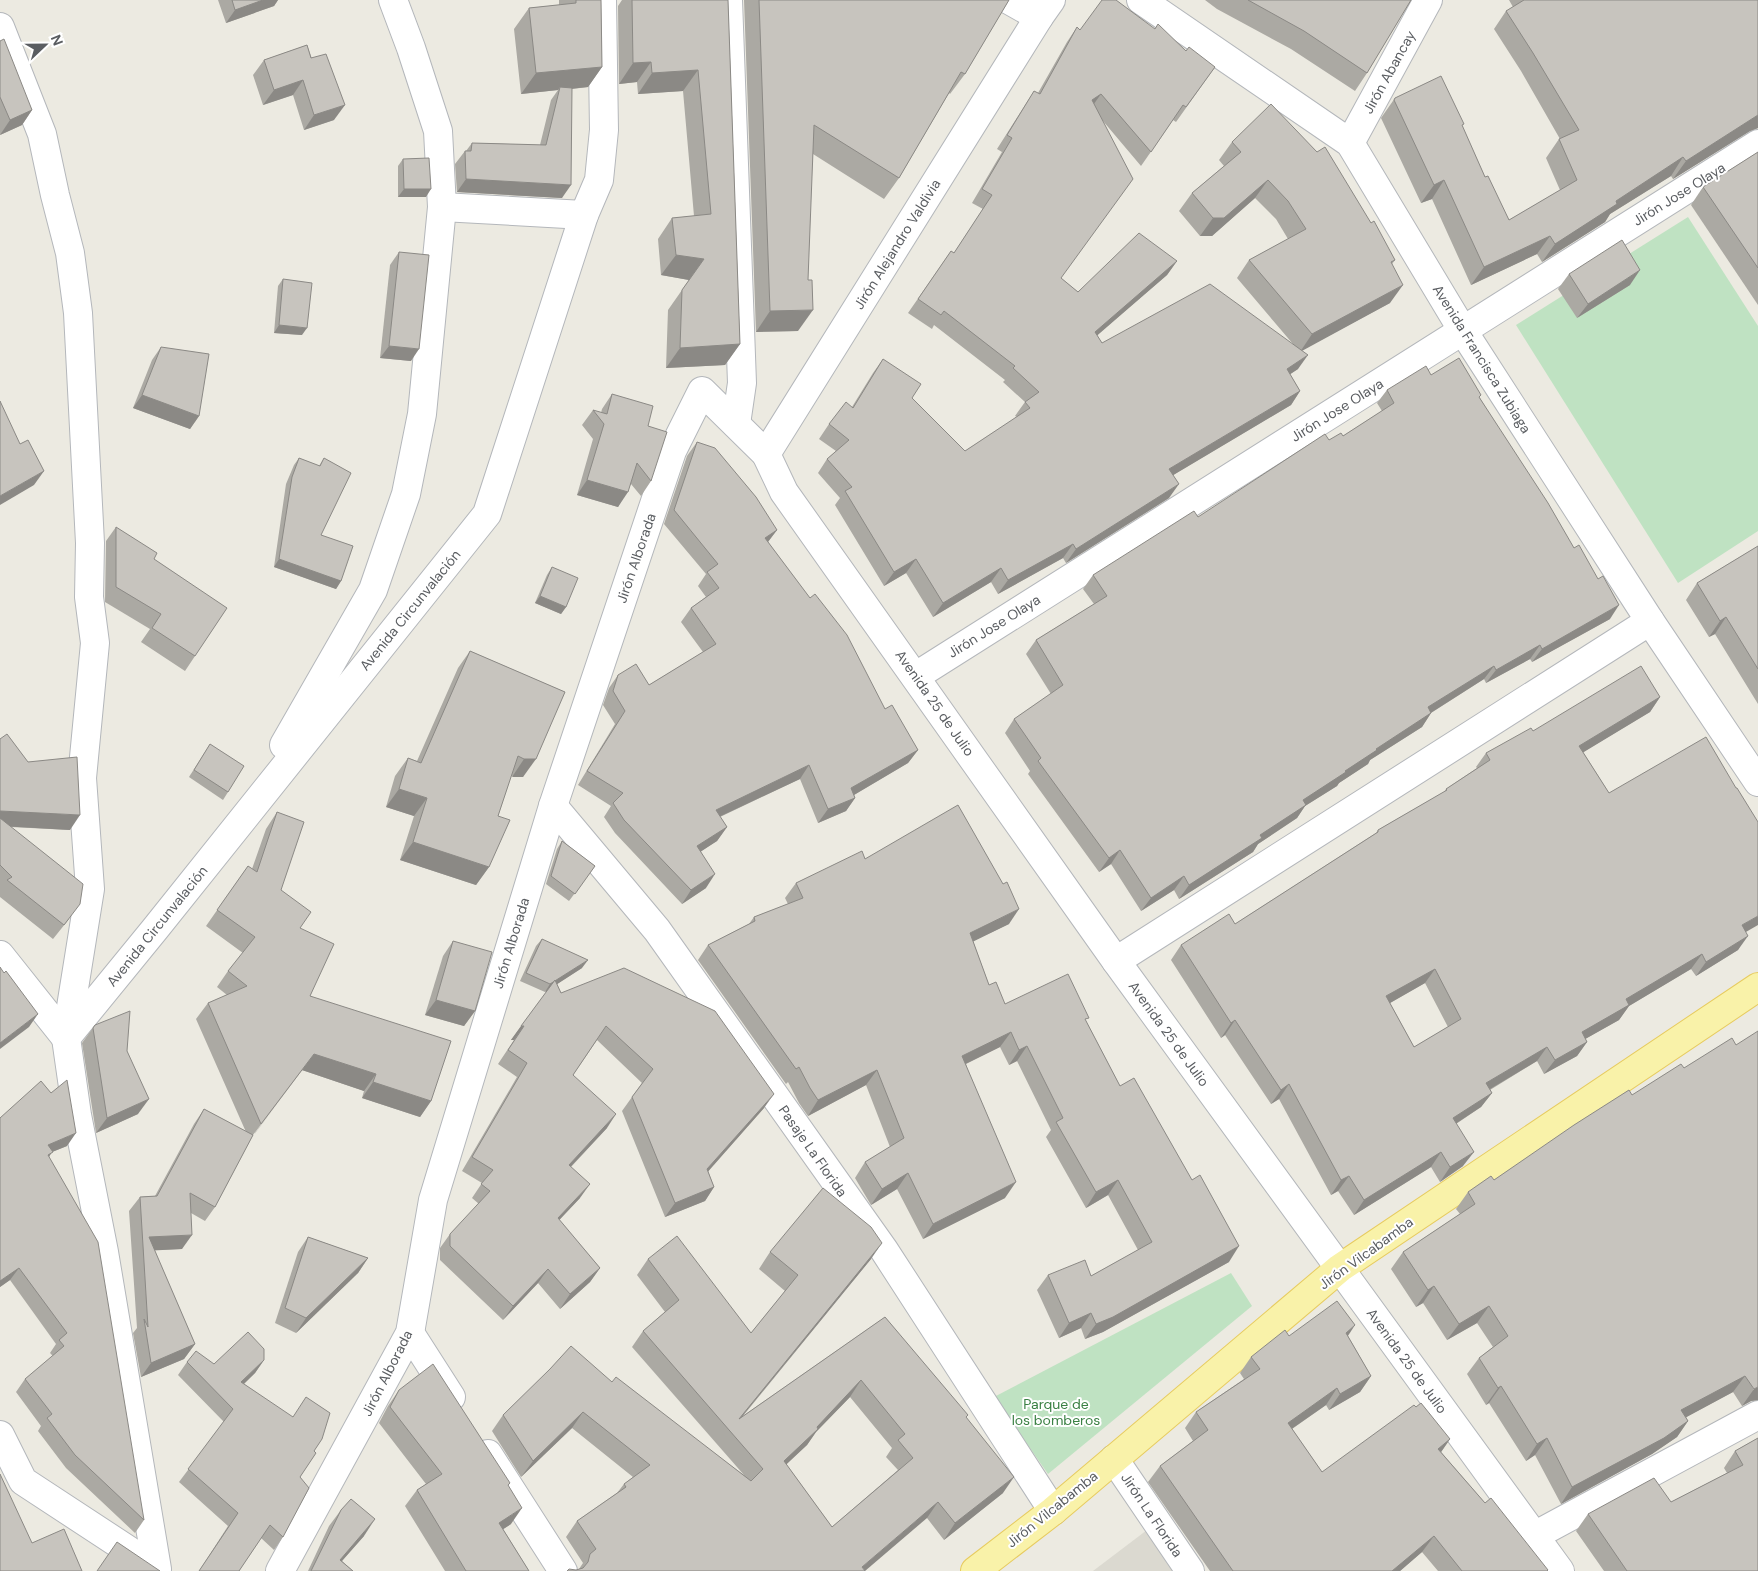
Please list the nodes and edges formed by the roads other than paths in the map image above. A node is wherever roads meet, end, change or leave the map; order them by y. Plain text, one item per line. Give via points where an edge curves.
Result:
1 (393, 0) edge
2 (602, 0) edge
3 (728, 0) edge
4 (1010, 0) edge
5 (1142, 0) edge
6 (1428, 0) edge
7 (1045, 9) edge
8 (0, 27) edge
9 (1350, 143) junction
10 (1758, 144) edge
11 (442, 207) junction
12 (584, 215) junction
13 (1463, 331) junction
14 (736, 424) junction
15 (766, 454) junction
16 (1650, 621) junction
17 (916, 676) junction
18 (1758, 782) edge
19 (553, 806) junction
20 (235, 828) junction
21 (0, 955) edge
22 (1116, 961) junction
23 (1758, 987) edge
24 (66, 1038) junction
25 (1340, 1268) junction
26 (410, 1333) junction
27 (1758, 1416) edge
28 (0, 1435) edge
29 (1114, 1459) junction
30 (1053, 1511) junction
31 (1534, 1536) junction
32 (158, 1570) edge
33 (280, 1571) edge
34 (563, 1571) edge
35 (975, 1571) edge
36 (1190, 1571) edge
37 (1560, 1571) edge

1 - 11 street via 438,131
2 - 12 street, Avenida Circunvalación via 604,130 599,180
3 - 14 street via 742,383
4 - 7 street
5 - 9 street, Avenida Francisca Zubiaga
6 - 9 street, Jirón Abancay
7 - 15 street, Jirón Alejandro Valdivia
8 - 24 street via 42,134 70,253 78,313 90,543 89,597 95,643 82,778 90,890
9 - 13 street, Avenida Francisca Zubiaga
10 - 13 street, Jirón Jose Olaya
11 - 12 street
11 - 20 street via 422,414 406,494 373,590
12 - 20 street, Avenida Circunvalación via 487,514
13 - 16 street, Avenida Francisca Zubiaga
13 - 17 street, Jirón Jose Olaya
14 - 15 street, Jirón Alborada
14 - 19 street, Jirón Alborada via 702,390 672,451
15 - 17 street, Avenida 25 de Julio via 784,492
16 - 18 street, Avenida Francisca Zubiaga
16 - 22 street
17 - 22 street, Avenida 25 de Julio
19 - 26 street, Jirón Alborada via 433,1200
19 - 30 street, Pasaje La Florida via 656,930 884,1250
20 - 24 street, Avenida Circunvalación
21 - 24 street
22 - 25 street, Avenida 25 de Julio
23 - 25 main road, Jirón Vilcabamba
24 - 32 street
25 - 29 main road, Jirón Vilcabamba
25 - 31 street, Avenida 25 de Julio
26 - 33 street, Jirón Alborada
26 - 34 street
27 - 31 street
28 - 32 street via 22,1481
29 - 30 main road, Jirón Vilcabamba
29 - 36 street, Jirón La Florida
30 - 35 main road, Jirón Vilcabamba
31 - 37 street, Avenida 25 de Julio

